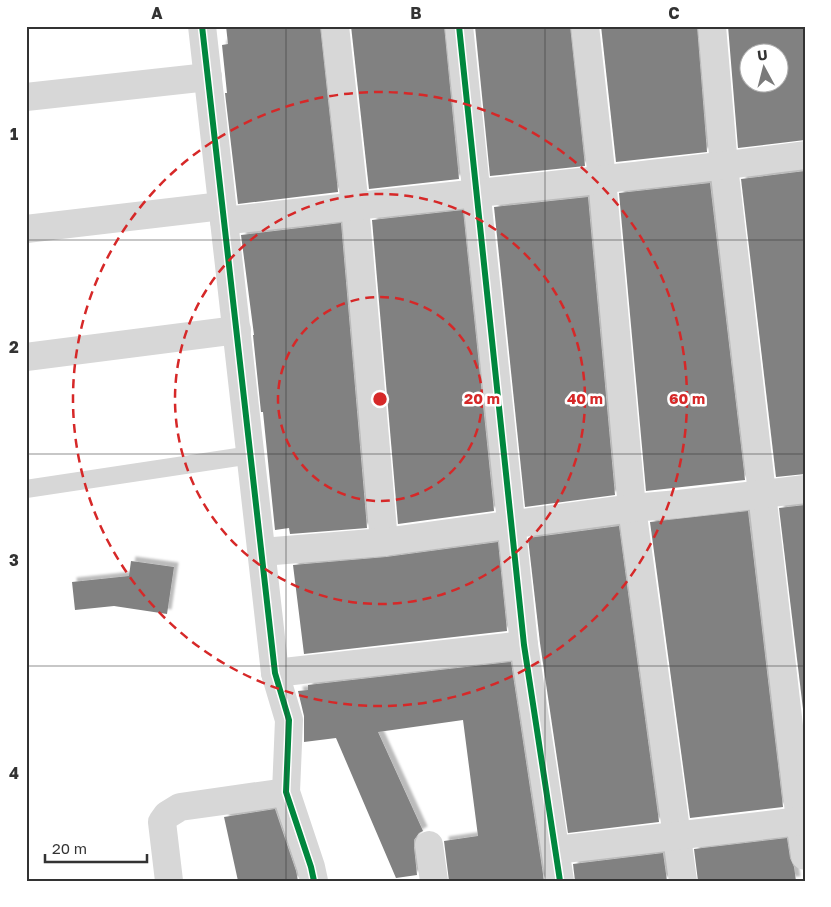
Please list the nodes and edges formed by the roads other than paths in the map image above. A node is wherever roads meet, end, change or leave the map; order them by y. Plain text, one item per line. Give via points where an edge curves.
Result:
1 (202, 26) edge
2 (335, 26) edge
3 (459, 26) edge
4 (585, 26) edge
5 (712, 26) edge
6 (208, 77) junction
7 (26, 97) edge
8 (805, 155) edge
9 (724, 166) junction
10 (602, 179) junction
11 (476, 194) junction
12 (355, 206) junction
13 (223, 214) junction
14 (26, 229) edge
15 (237, 330) junction
16 (26, 357) edge
17 (251, 455) junction
18 (26, 489) edge
19 (805, 489) edge
20 (763, 494) junction
21 (632, 508) junction
22 (511, 524) junction
23 (384, 542) junction
24 (262, 552) junction
25 (524, 645) junction
26 (275, 672) junction
27 (286, 792) junction
28 (800, 821) junction
29 (677, 836) junction
30 (429, 845) dead end
31 (556, 850) junction
32 (805, 856) edge
33 (169, 881) edge
34 (314, 881) edge
35 (434, 881) edge
36 (560, 881) edge
37 (684, 881) edge

1 - 6 street
2 - 12 street
3 - 11 street
4 - 10 street
5 - 9 street
6 - 7 street
6 - 13 street
8 - 9 street
9 - 10 street
9 - 20 street
10 - 11 street
10 - 21 street
11 - 12 street
11 - 22 street
12 - 13 street
12 - 23 street
13 - 14 street
13 - 15 street
15 - 16 street
15 - 17 street
17 - 18 lane
17 - 24 street
19 - 20 street
20 - 21 street
20 - 28 street
21 - 22 street
21 - 29 street
22 - 23 street
22 - 25 street
23 - 24 street
24 - 26 street
25 - 26 street
25 - 31 street
26 - 27 street via 289,720
27 - 33 street via 180,808 167,815 162,822
27 - 34 street
28 - 29 street
28 - 32 street
29 - 31 street
29 - 37 street
30 - 35 street
31 - 36 street

